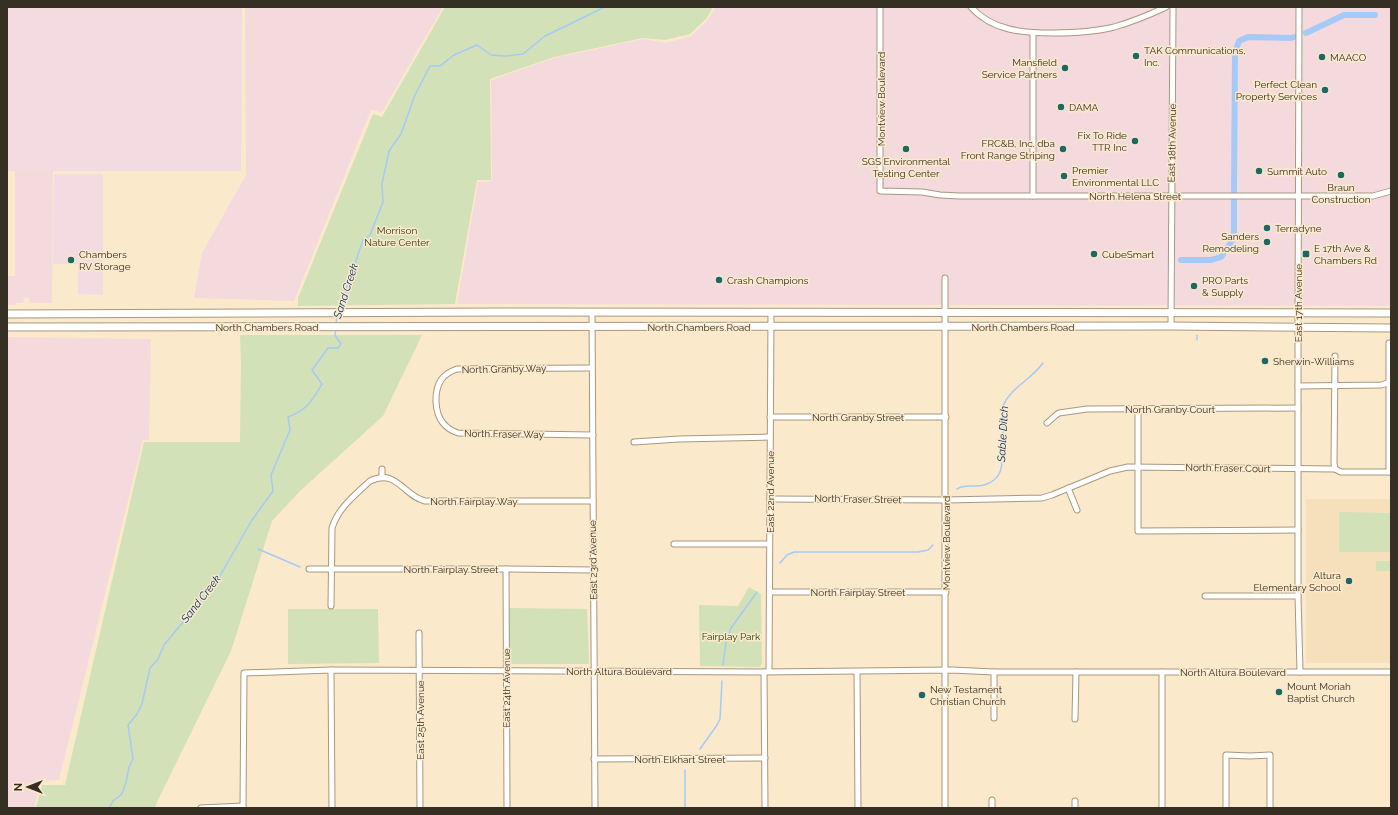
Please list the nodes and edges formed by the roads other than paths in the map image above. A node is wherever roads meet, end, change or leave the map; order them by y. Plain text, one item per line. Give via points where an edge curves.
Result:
1 (880, 7) edge
2 (971, 7) edge
3 (1166, 7) edge
4 (1173, 7) edge
5 (1299, 7) edge
6 (1033, 33) junction
7 (880, 191) joint
8 (1390, 192) edge
9 (1033, 196) junction
10 (1172, 196) junction
11 (1299, 196) junction
12 (946, 278) dead end
13 (253, 312) junction
14 (592, 312) junction
15 (946, 312) junction
16 (1171, 312) junction
17 (771, 313) junction
18 (1298, 313) junction
19 (1391, 313) edge
20 (7, 314) edge
21 (1171, 326) junction
22 (7, 327) edge
23 (253, 327) junction
24 (592, 327) junction
25 (771, 327) junction
26 (946, 327) junction
27 (1298, 327) junction
28 (1391, 328) edge
29 (1389, 343) dead end
30 (1335, 356) dead end
31 (592, 368) junction
32 (1390, 382) edge
33 (1298, 386) junction
34 (1335, 386) junction
35 (437, 401) joint
36 (1138, 408) junction
37 (1298, 408) junction
38 (770, 417) junction
39 (946, 417) junction
40 (1047, 423) dead end
41 (593, 435) junction
42 (770, 437) junction
43 (634, 442) dead end
44 (1138, 467) junction
45 (382, 469) dead end
46 (1298, 469) junction
47 (1335, 469) junction
48 (1390, 472) edge
49 (382, 478) junction
50 (1068, 488) junction
51 (770, 498) junction
52 (946, 500) junction
53 (593, 502) junction
54 (1077, 510) dead end
55 (1298, 530) junction
56 (674, 544) dead end
57 (769, 544) junction
58 (309, 569) dead end
59 (331, 569) junction
60 (506, 569) junction
61 (593, 570) junction
62 (770, 592) junction
63 (946, 592) junction
64 (1205, 596) dead end
65 (1298, 596) junction
66 (331, 606) dead end
67 (419, 633) dead end
68 (331, 670) junction
69 (420, 670) junction
70 (506, 670) junction
71 (595, 671) junction
72 (946, 671) junction
73 (767, 672) junction
74 (857, 672) junction
75 (994, 672) junction
76 (1076, 672) junction
77 (1162, 672) junction
78 (1300, 672) junction
79 (1391, 672) edge
80 (994, 718) dead end
81 (1075, 719) dead end
82 (764, 758) junction
83 (594, 759) junction
84 (992, 800) dead end
85 (1074, 801) dead end
86 (243, 807) edge
87 (202, 808) edge
88 (332, 808) edge
89 (420, 808) edge
90 (507, 808) edge
91 (595, 808) edge
92 (765, 808) edge
93 (858, 808) edge
94 (945, 808) edge
95 (992, 808) edge
96 (1075, 808) edge
97 (1162, 808) edge
98 (1226, 808) edge
99 (1270, 808) edge

1 - 7 street, Montview Boulevard
2 - 6 street via 995,24
3 - 6 street via 1130,22 1097,31
4 - 10 street, East 18th Avenue
5 - 11 street, East 17th Avenue
6 - 9 street
7 - 9 street, North Helena Street via 960,196
8 - 11 street, North Helena Street via 1373,196
9 - 10 street, North Helena Street
10 - 11 street, North Helena Street
10 - 16 street, East 18th Avenue
11 - 18 street, East 17th Avenue
12 - 15 street, Montview Boulevard
13 - 14 main road, North Chambers Road
13 - 20 main road, North Chambers Road
13 - 23 main road
14 - 17 main road, North Chambers Road
14 - 24 street, East 23rd Avenue
15 - 16 main road, North Chambers Road
15 - 17 main road, North Chambers Road
15 - 26 street, Montview Boulevard
16 - 18 main road, North Chambers Road
16 - 21 street, East 18th Avenue
17 - 25 street, East 22nd Avenue
18 - 19 main road, North Chambers Road
18 - 27 street, East 17th Avenue
21 - 26 main road, North Chambers Road
21 - 27 main road, North Chambers Road
22 - 23 main road, North Chambers Road
23 - 24 main road, North Chambers Road
24 - 25 main road, North Chambers Road
24 - 31 street, East 23rd Avenue
25 - 26 main road, North Chambers Road
25 - 38 street, East 22nd Avenue
26 - 39 street, Montview Boulevard
27 - 28 main road, North Chambers Road
27 - 33 street, East 17th Avenue
29 - 32 street
30 - 34 street
31 - 35 street, North Granby Way via 457,369 442,379
31 - 41 street, East 23rd Avenue
32 - 34 street via 1381,385
32 - 48 street
33 - 34 street
33 - 37 street, East 17th Avenue
34 - 47 street
35 - 41 street, North Fraser Way via 441,421 458,433
36 - 37 street, North Granby Court
36 - 40 street, North Granby Court via 1073,410 1056,415
36 - 44 street
37 - 46 street, East 17th Avenue
38 - 39 street, North Granby Street
38 - 42 street, East 22nd Avenue
39 - 52 street, Montview Boulevard
41 - 53 street, East 23rd Avenue
42 - 43 street
42 - 51 street, East 22nd Avenue
44 - 46 street, North Fraser Court
44 - 50 street, North Fraser Court via 1110,471
44 - 55 street via 1138,531
45 - 49 street
46 - 47 street, North Fraser Court
46 - 55 street, East 17th Avenue
47 - 48 street, North Fraser Court via 1341,472
49 - 53 street, North Fairplay Way via 396,481 414,497 425,501
49 - 59 street via 370,481 336,516 332,528
50 - 52 street, North Fraser Court via 1042,498
50 - 54 street
51 - 52 street, North Fraser Street
51 - 57 street, East 22nd Avenue
52 - 63 street, Montview Boulevard
53 - 61 street, East 23rd Avenue
55 - 65 street, East 17th Avenue
56 - 57 street
57 - 62 street, East 22nd Avenue
58 - 59 street, North Fairplay Street
59 - 60 street, North Fairplay Street
59 - 66 street
60 - 61 street, North Fairplay Street
60 - 70 street, East 24th Avenue
61 - 71 street, East 23rd Avenue
62 - 63 street, North Fairplay Street
62 - 73 street, East 22nd Avenue
63 - 72 street, Montview Boulevard
64 - 65 street
65 - 78 street, East 17th Avenue
67 - 69 street, East 25th Avenue
68 - 69 street, North Altura Boulevard
68 - 86 street, North Altura Boulevard via 244,673
68 - 88 street
69 - 70 street, North Altura Boulevard
69 - 89 street, East 25th Avenue
70 - 71 street, North Altura Boulevard
70 - 90 street, East 24th Avenue
71 - 73 street, North Altura Boulevard
71 - 83 street, East 23rd Avenue
72 - 74 street, North Altura Boulevard
72 - 75 street, North Altura Boulevard
72 - 94 street, Montview Boulevard
73 - 74 street, North Altura Boulevard
73 - 82 street, East 22nd Avenue
74 - 93 street
75 - 76 street, North Altura Boulevard
75 - 80 street
76 - 77 street, North Altura Boulevard
76 - 81 street
77 - 78 street, North Altura Boulevard
77 - 97 street
78 - 79 street, North Altura Boulevard
82 - 83 street, North Elkhart Street
82 - 92 street, East 22nd Avenue
83 - 91 street, East 23rd Avenue
84 - 95 street
85 - 96 street
86 - 87 street
98 - 99 street via 1226,755 1270,754

